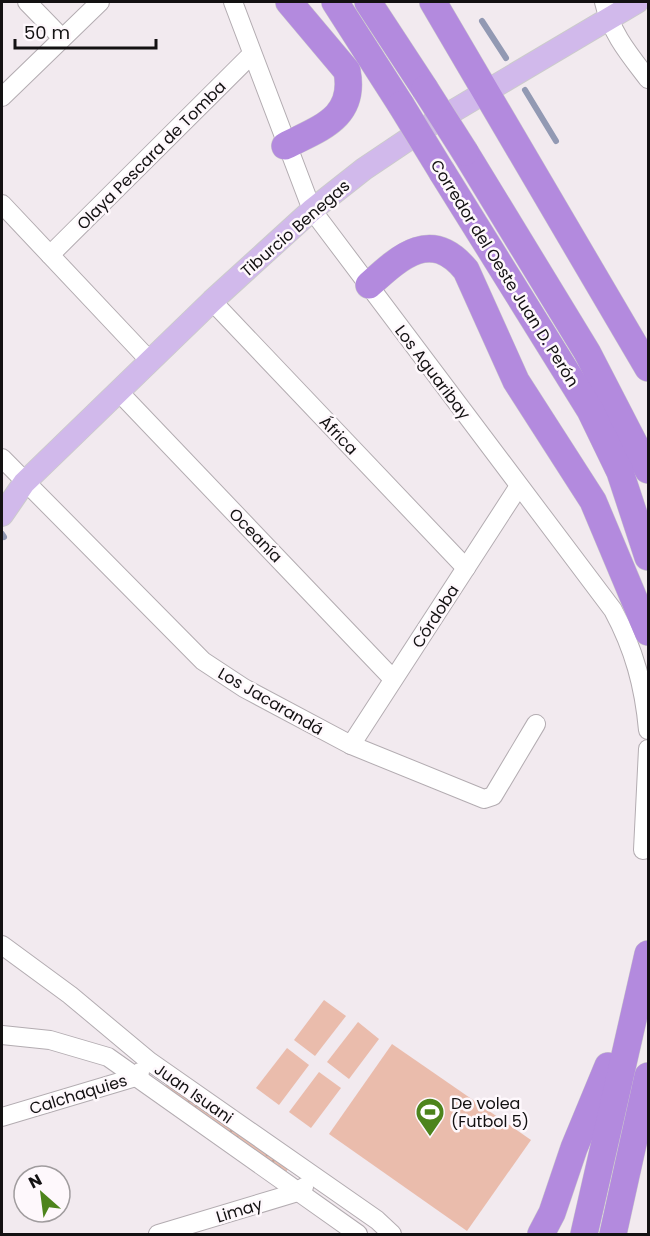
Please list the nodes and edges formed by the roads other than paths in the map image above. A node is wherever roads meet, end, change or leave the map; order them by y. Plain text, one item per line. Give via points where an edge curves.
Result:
1 (27, 2) edge
2 (100, 2) edge
3 (233, 2) edge
4 (289, 2) edge
5 (335, 2) edge
6 (368, 2) edge
7 (433, 2) edge
8 (637, 2) edge
9 (606, 10) edge
10 (62, 38) junction
11 (252, 54) junction
12 (648, 79) edge
13 (486, 90) junction
14 (2, 97) edge
15 (285, 146) junction
16 (2, 204) edge
17 (312, 210) junction
18 (50, 255) junction
19 (369, 285) junction
20 (212, 301) junction
21 (150, 361) junction
22 (648, 368) edge
23 (118, 391) junction
24 (2, 458) edge
25 (648, 470) edge
26 (24, 483) junction
27 (519, 486) junction
28 (2, 514) edge
29 (648, 557) edge
30 (466, 568) junction
31 (648, 632) edge
32 (393, 679) junction
33 (536, 724) dead end
34 (648, 730) edge
35 (351, 745) junction
36 (648, 749) edge
37 (643, 850) dead end
38 (2, 945) edge
39 (648, 954) edge
40 (640, 987) junction
41 (2, 1035) edge
42 (149, 1061) junction
43 (648, 1076) edge
44 (136, 1077) junction
45 (2, 1117) edge
46 (315, 1177) junction
47 (298, 1192) junction
48 (158, 1234) edge
49 (358, 1234) edge
50 (392, 1234) edge
51 (540, 1234) edge
52 (584, 1234) edge
53 (613, 1234) edge

1 - 10 street
2 - 10 street
3 - 11 street, Los Aguaribay
4 - 15 highway via 347,71 350,86 338,116
5 - 29 highway, Corredor del Oeste Juan D. Perón, bridge via 590,410 620,472
6 - 25 highway, Corredor del Oeste Juan D. Perón, bridge via 587,352
7 - 13 highway
8 - 9 main road, Tiburcio Benegas
9 - 12 street via 620,43
9 - 13 main road, Tiburcio Benegas
10 - 14 street
11 - 15 street, Los Aguaribay
11 - 18 street, Olaya Pescara de Tomba
13 - 17 main road, Tiburcio Benegas via 380,158
13 - 22 highway
15 - 17 street, Los Aguaribay
16 - 18 street
17 - 19 street, Los Aguaribay
17 - 20 main road, Tiburcio Benegas
18 - 21 street
19 - 27 street, Los Aguaribay
19 - 31 highway via 418,249 439,248 455,257 466,270 516,381 593,501
20 - 21 main road, Tiburcio Benegas
20 - 30 street, África
21 - 23 main road, Tiburcio Benegas
23 - 26 main road, Tiburcio Benegas
23 - 32 street, Oceanía
24 - 26 street, Los Jacarandá
26 - 28 main road, Tiburcio Benegas
26 - 35 street, Los Jacarandá via 203,661 244,688
27 - 30 street, Córdoba
27 - 34 street, Los Aguaribay via 613,610 628,638 639,669
30 - 32 street, Córdoba
32 - 35 street, Córdoba
33 - 35 street, Los Jacarandá via 493,796 484,799
36 - 37 street
38 - 42 street, Juan Isuani
39 - 40 highway
40 - 51 highway via 574,1148 552,1213
40 - 52 highway
41 - 44 street, Juan Isuani via 50,1040 108,1057
42 - 44 street, Calchaquies
42 - 46 street, Juan Isuani
43 - 53 highway
44 - 45 street, Calchaquies
44 - 47 street, Juan Isuani
46 - 47 street, Limay
46 - 50 street, Juan Isuani
47 - 48 street, Limay
47 - 49 street, Juan Isuani

